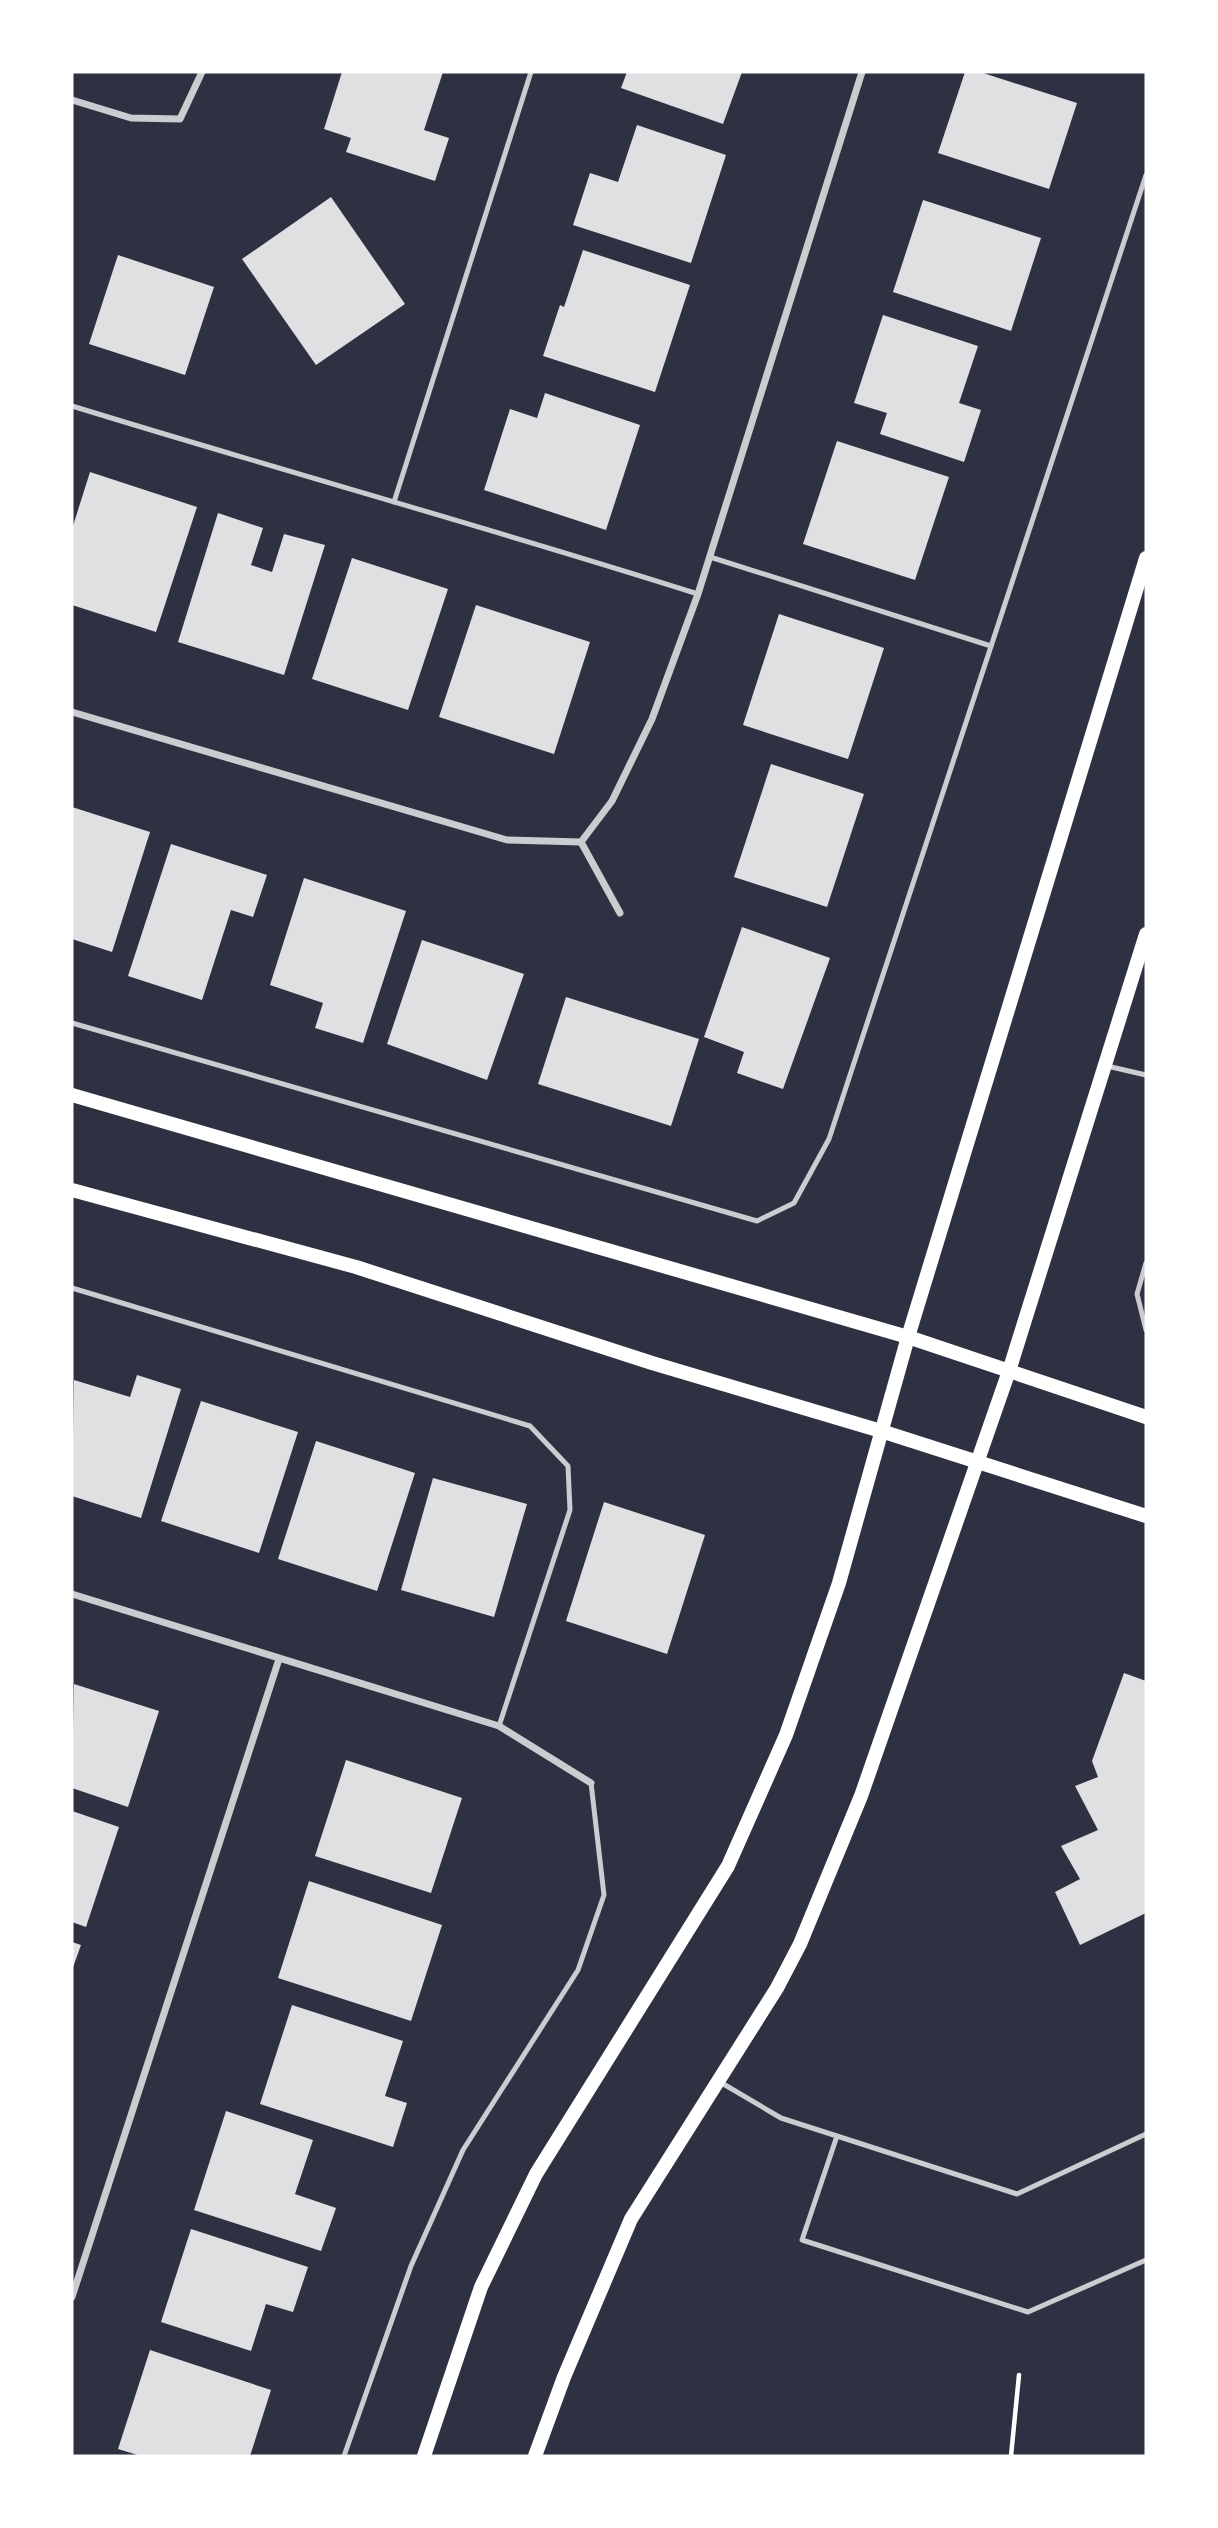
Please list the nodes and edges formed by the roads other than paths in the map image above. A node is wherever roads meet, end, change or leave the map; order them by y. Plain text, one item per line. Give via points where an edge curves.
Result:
1 (202, 72) edge
2 (531, 72) edge
3 (862, 72) edge
4 (72, 100) edge
5 (1146, 175) edge
6 (72, 406) edge
7 (394, 502) junction
8 (709, 558) junction
9 (1146, 558) edge
10 (698, 594) junction
11 (992, 646) junction
12 (72, 712) edge
13 (581, 842) junction
14 (620, 913) dead end
15 (1146, 934) edge
16 (72, 1023) edge
17 (1104, 1066) junction
18 (1146, 1075) edge
19 (72, 1095) edge
20 (72, 1190) edge
21 (1146, 1263) edge
22 (72, 1288) edge
23 (1146, 1330) edge
24 (908, 1337) junction
25 (1009, 1370) junction
26 (1146, 1417) edge
27 (881, 1431) junction
28 (978, 1461) junction
29 (1146, 1516) edge
30 (72, 1594) edge
31 (279, 1659) junction
32 (499, 1726) junction
33 (591, 1783) joint
34 (718, 2081) junction
35 (1146, 2134) edge
36 (837, 2137) junction
37 (1146, 2260) edge
38 (72, 2297) edge
39 (344, 2456) edge
40 (424, 2456) edge
41 (535, 2456) edge

1 - 4 street via 180,119 131,118
2 - 7 lane
3 - 8 street
5 - 11 lane
6 - 7 lane
7 - 10 lane
8 - 10 street
8 - 11 lane
9 - 24 main road
10 - 13 street via 652,719 618,789
11 - 16 lane via 829,1139 794,1203 757,1221
12 - 13 street via 507,840
13 - 14 street
15 - 17 main road
17 - 18 lane
17 - 25 main road
19 - 24 main road
20 - 27 main road via 356,1267
21 - 23 lane via 1137,1294
22 - 32 lane via 530,1426 568,1466 570,1510
24 - 25 main road
24 - 27 main road
25 - 26 main road
25 - 28 main road
27 - 28 main road
27 - 40 main road via 839,1583 795,1710 729,1866 536,2174 481,2287
28 - 29 main road
28 - 34 main road via 862,1796 800,1944
30 - 31 street
31 - 32 street
31 - 38 street
32 - 33 street
33 - 39 lane via 604,1895 579,1970 464,2150 411,2266
34 - 36 lane via 781,2118
34 - 41 main road via 631,2219
35 - 36 lane via 1017,2193
36 - 37 lane via 802,2240 1028,2312

